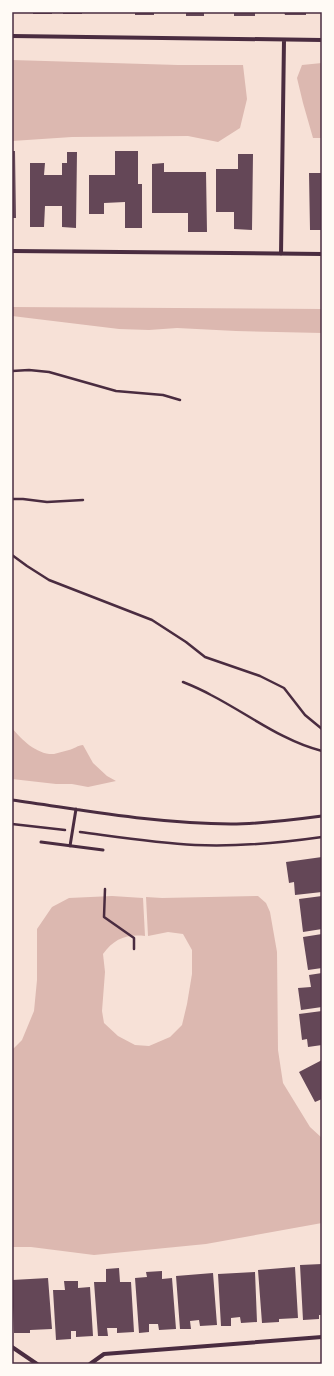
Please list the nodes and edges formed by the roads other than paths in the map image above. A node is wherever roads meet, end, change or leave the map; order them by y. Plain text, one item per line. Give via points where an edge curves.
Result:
1 (12, 36) edge
2 (284, 40) junction
3 (322, 40) edge
4 (12, 251) edge
5 (281, 254) junction
6 (322, 254) edge
7 (12, 800) edge
8 (76, 809) junction
9 (322, 816) edge
10 (41, 842) dead end
11 (70, 846) junction
12 (103, 850) dead end
13 (322, 1337) edge
14 (12, 1347) edge
15 (37, 1364) edge
16 (90, 1364) edge

1 - 2 street
2 - 3 street
2 - 5 street
4 - 5 street
5 - 6 street
7 - 8 lane
8 - 9 lane via 160,820 231,824
8 - 11 lane
10 - 11 lane
11 - 12 lane
13 - 16 street via 104,1354
14 - 15 street

